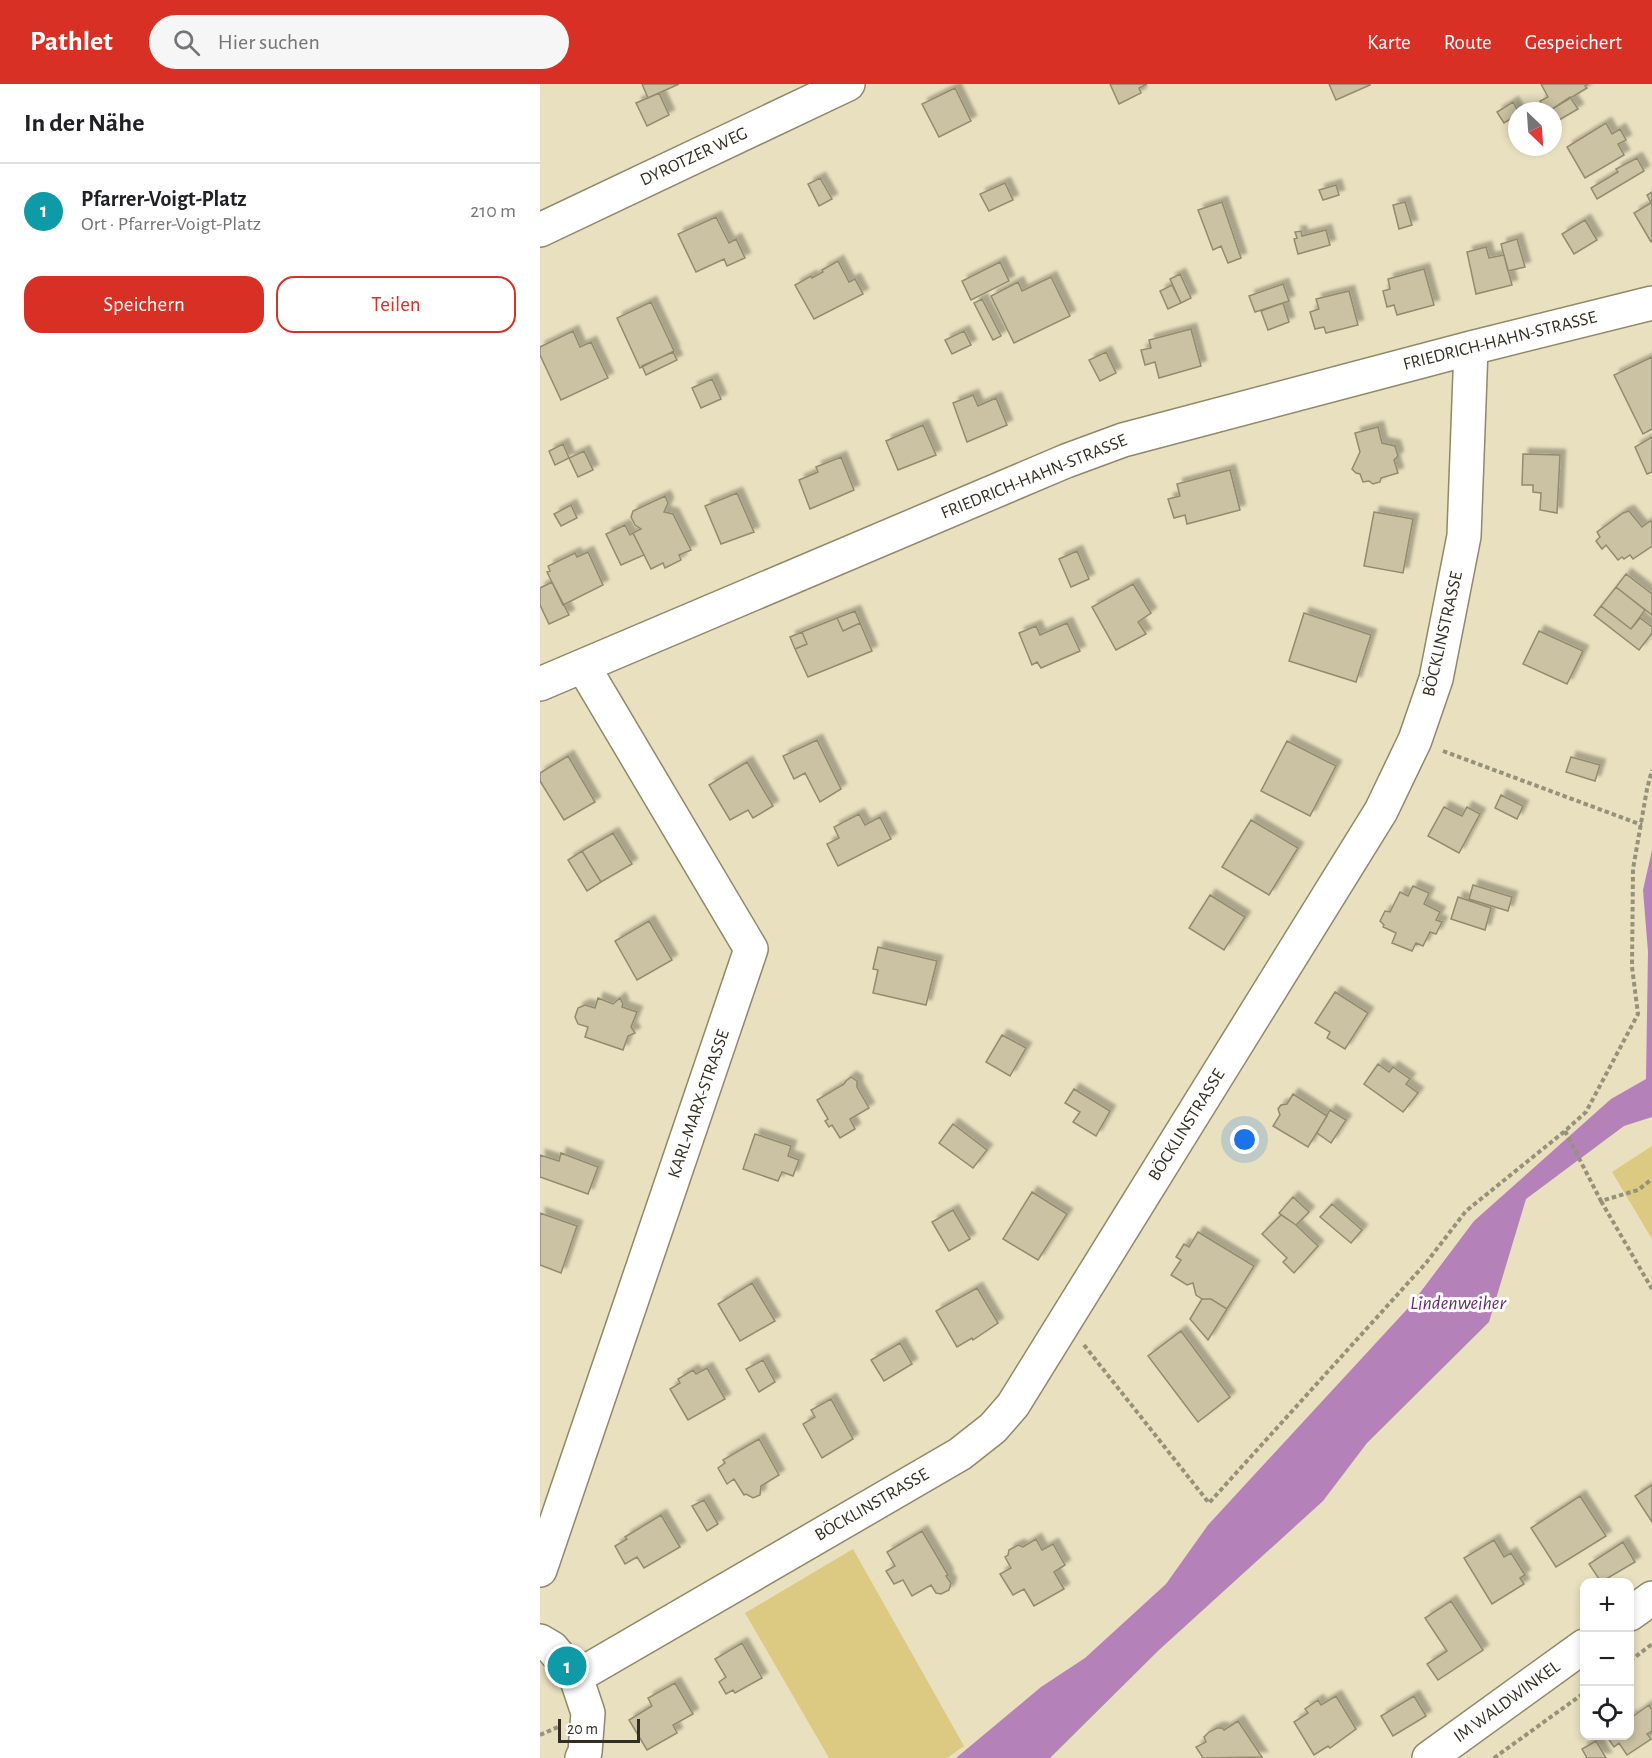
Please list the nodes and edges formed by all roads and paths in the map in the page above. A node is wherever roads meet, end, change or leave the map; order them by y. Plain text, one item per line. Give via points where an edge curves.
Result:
1 (848, 84) edge
2 (540, 231) edge
3 (1652, 303) edge
4 (1471, 348) junction
5 (583, 666) junction
6 (540, 684) edge
7 (1415, 740) junction
8 (1652, 770) edge
9 (1642, 825) junction
10 (1565, 1131) junction
11 (1652, 1179) edge
12 (1601, 1201) junction
13 (1652, 1289) edge
14 (1066, 1322) junction
15 (540, 1570) edge
16 (1652, 1598) edge
17 (1634, 1611) edge
18 (540, 1641) edge
19 (1652, 1644) edge
20 (1580, 1649) edge
21 (1634, 1657) edge
22 (576, 1677) junction
23 (1580, 1696) edge
24 (582, 1758) edge
25 (1429, 1758) edge
26 (1494, 1758) edge

1 - 2 street, DYROTZER WEG
3 - 4 street, FRIEDRICH-HAHN-STRASSE
4 - 5 street, FRIEDRICH-HAHN-STRASSE via 1123,440 1055,465
4 - 7 street, BÖCKLINSTRASSE via 1464,536 1436,679
5 - 6 street, FRIEDRICH-HAHN-STRASSE
5 - 15 street, KARL-MARX-STRASSE via 752,949
7 - 9 path
7 - 14 street, BÖCKLINSTRASSE via 1381,811
8 - 9 path
9 - 10 path via 1633,869 1632,967 1638,1014 1586,1112
10 - 12 path
10 - 14 path via 1466,1211 1426,1263 1209,1503
11 - 12 path via 1638,1190
12 - 13 path
14 - 22 street, BÖCKLINSTRASSE via 1013,1405 993,1428 960,1454
16 - 17 street
18 - 22 street via 552,1648
19 - 21 path
20 - 25 street, IM WALDWINKEL
22 - 24 street via 588,1713
23 - 26 path

